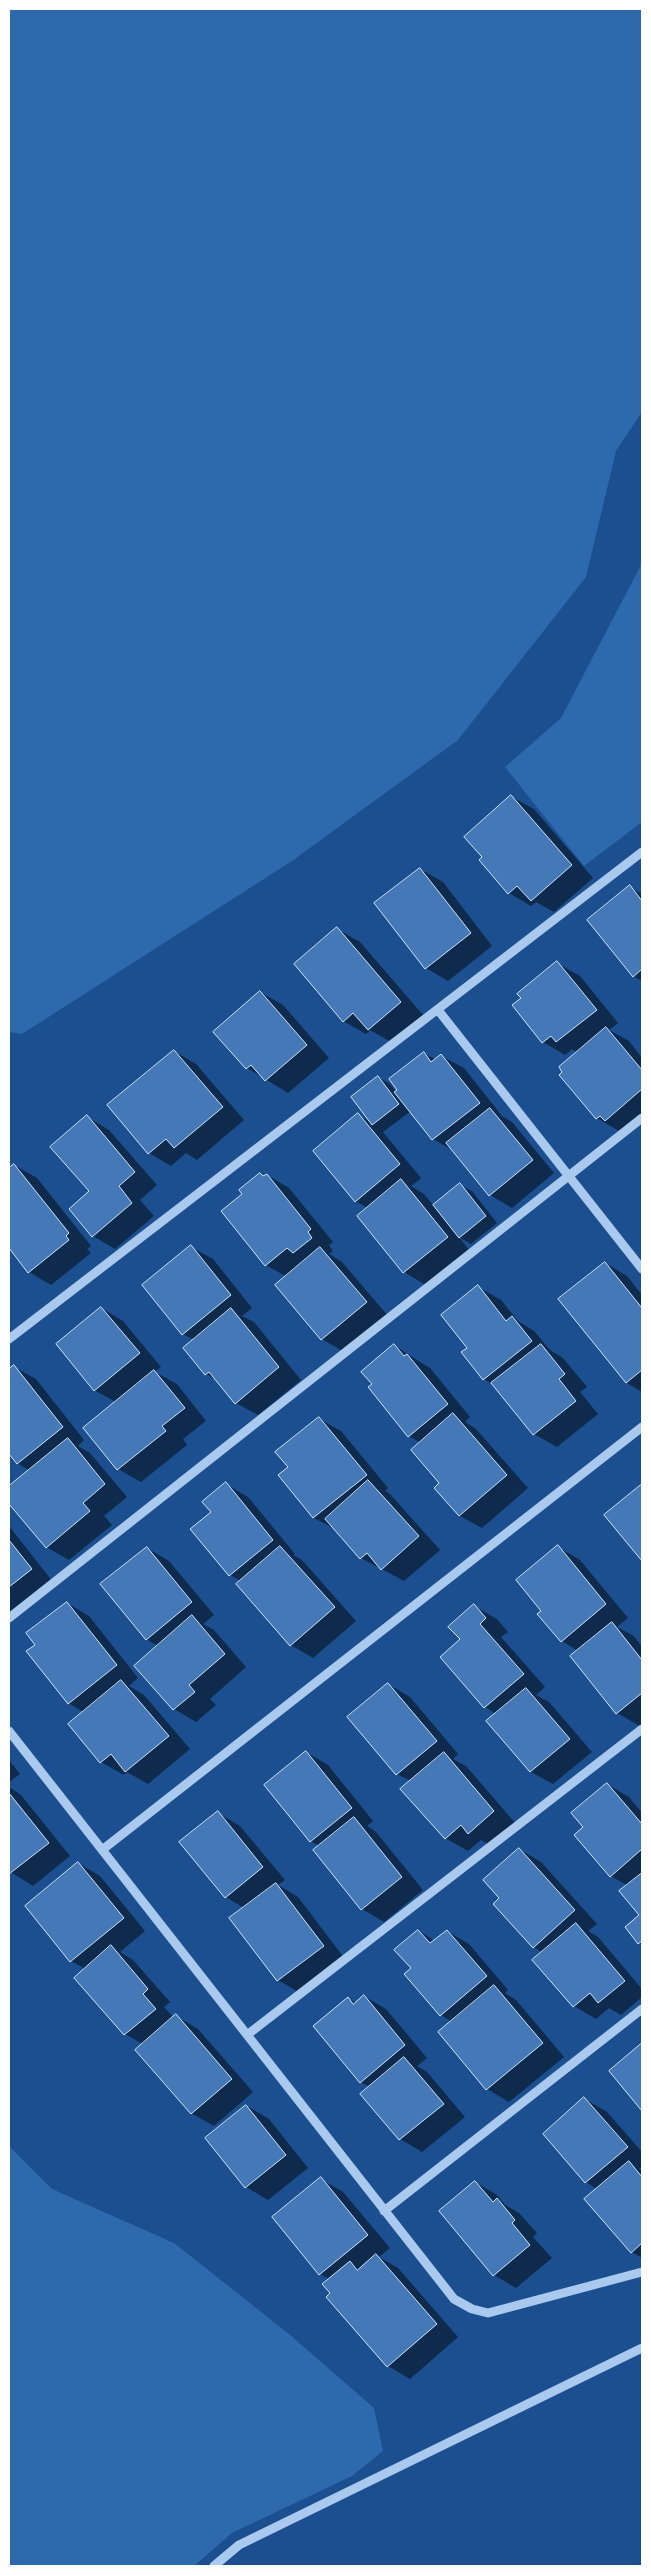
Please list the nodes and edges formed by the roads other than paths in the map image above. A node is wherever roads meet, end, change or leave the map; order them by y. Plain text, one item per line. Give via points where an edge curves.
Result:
1 (642, 852) edge
2 (438, 1010) junction
3 (642, 1118) edge
4 (568, 1175) junction
5 (642, 1269) edge
6 (10, 1335) edge
7 (642, 1427) edge
8 (9, 1618) edge
9 (642, 1729) edge
10 (9, 1731) edge
11 (102, 1850) junction
12 (642, 2009) edge
13 (247, 2035) junction
14 (384, 2211) junction
15 (642, 2272) edge
16 (642, 2348) edge
17 (214, 2566) edge

1 - 2 street
2 - 4 street
2 - 6 street
3 - 4 street
4 - 5 street
4 - 8 street
7 - 11 street
9 - 13 street
10 - 11 street
11 - 13 street
12 - 14 street
13 - 14 street
14 - 15 street via 454,2299 488,2313
16 - 17 street via 239,2545

